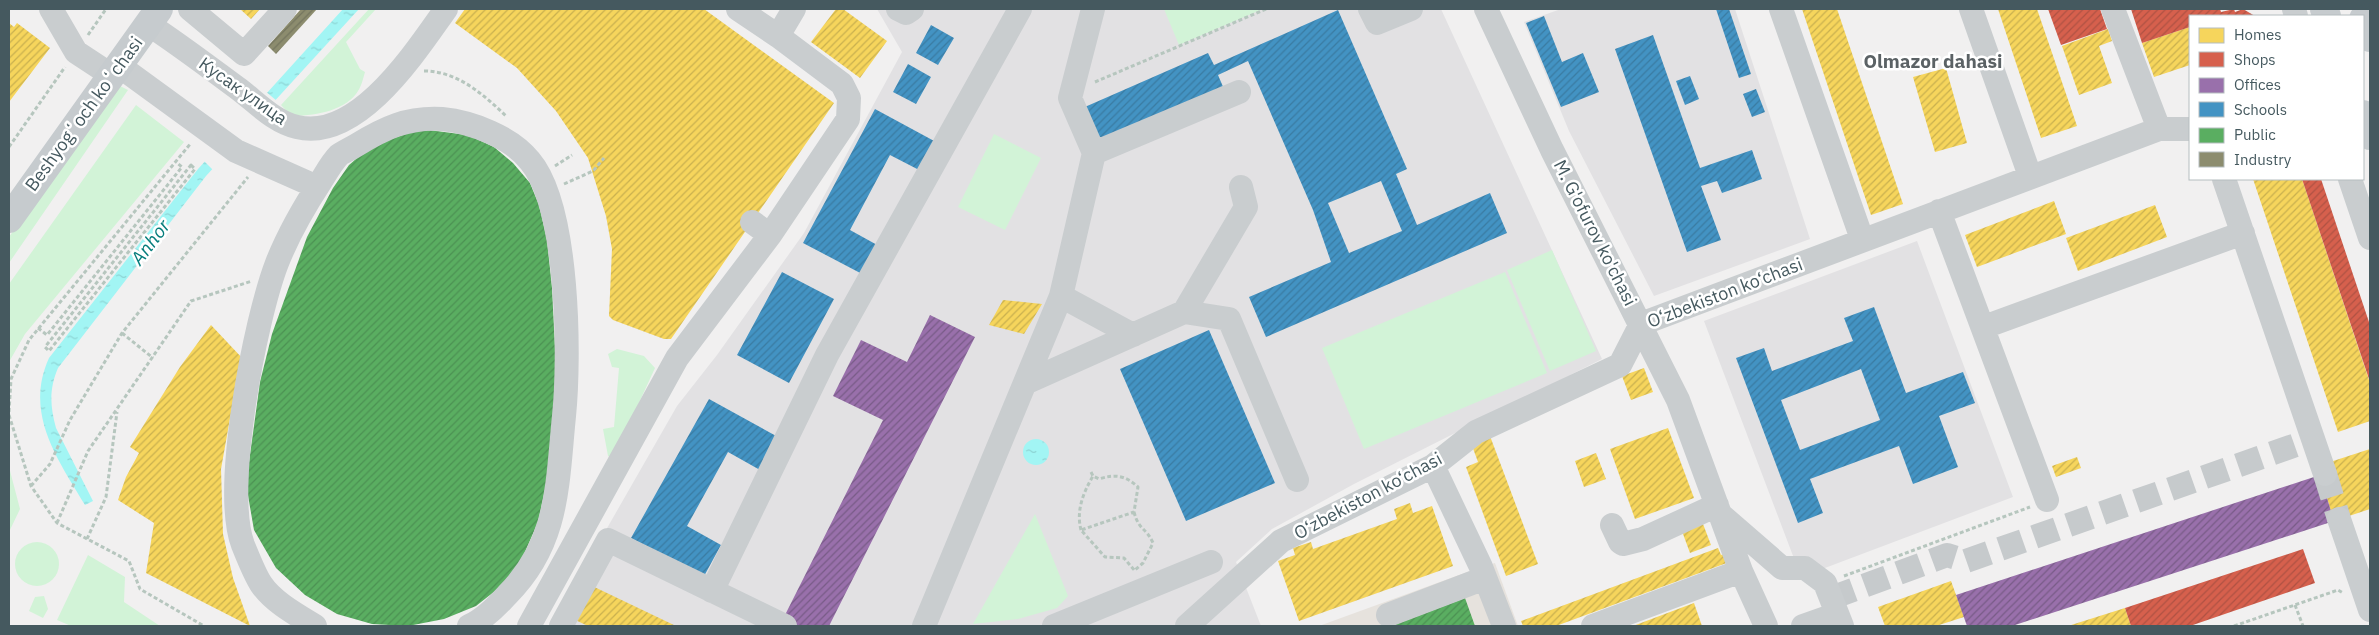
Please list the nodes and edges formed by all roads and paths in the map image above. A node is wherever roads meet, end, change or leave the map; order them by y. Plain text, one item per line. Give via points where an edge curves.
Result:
1 (51, 9) edge
2 (106, 9) edge
3 (190, 9) edge
4 (285, 9) edge
5 (446, 9) edge
6 (738, 9) edge
7 (898, 9) edge
8 (912, 9) edge
9 (1020, 9) edge
10 (1093, 9) edge
11 (1266, 9) edge
12 (1370, 9) edge
13 (1411, 9) edge
14 (1486, 9) edge
15 (1781, 9) edge
16 (1971, 9) edge
17 (2112, 9) edge
18 (792, 12) edge
19 (148, 14) edge
20 (2364, 23) edge
21 (778, 36) junction
22 (2370, 38) edge
23 (100, 64) junction
24 (395, 75) junction
25 (1072, 92) junction
26 (1239, 92) dead end
27 (493, 104) dead end
28 (2364, 117) edge
29 (2159, 129) junction
30 (2189, 129) edge
31 (2370, 136) edge
32 (219, 140) junction
33 (9, 147) edge
34 (1094, 153) junction
35 (572, 155) dead end
36 (604, 158) dead end
37 (176, 162) junction
38 (259, 163) junction
39 (556, 165) dead end
40 (2030, 176) junction
41 (2224, 180) edge
42 (2350, 180) edge
43 (9, 186) edge
44 (560, 186) dead end
45 (317, 187) junction
46 (1241, 187) dead end
47 (155, 201) junction
48 (159, 205) junction
49 (1939, 211) junction
50 (9, 219) edge
51 (2243, 234) junction
52 (114, 236) junction
53 (2370, 238) edge
54 (1862, 240) junction
55 (121, 242) junction
56 (257, 279) dead end
57 (87, 284) junction
58 (92, 288) junction
59 (1061, 296) junction
60 (1184, 312) junction
61 (1641, 324) junction
62 (1984, 327) junction
63 (38, 328) junction
64 (122, 333) junction
65 (1133, 335) junction
66 (153, 358) junction
67 (1025, 383) junction
68 (117, 410) junction
69 (9, 414) edge
70 (1434, 466) junction
71 (1091, 472) dead end
72 (2325, 474) tunnel mouth
73 (1093, 476) junction
74 (1297, 480) dead end
75 (31, 486) junction
76 (2047, 500) joint
77 (1719, 510) junction
78 (1134, 512) junction
79 (2339, 519) tunnel mouth
80 (57, 523) junction
81 (1612, 525) dead end
82 (1081, 530) junction
83 (86, 538) junction
84 (1738, 561) junction
85 (1211, 562) dead end
86 (1485, 578) junction
87 (1140, 580) junction
88 (1824, 584) junction
89 (712, 591) junction
90 (2345, 594) dead end
91 (2295, 605) junction
92 (2370, 610) edge
93 (1388, 615) dead end
94 (1840, 620) edge
95 (204, 626) edge
96 (315, 626) edge
97 (469, 626) edge
98 (529, 626) edge
99 (561, 626) edge
100 (785, 626) edge
101 (924, 626) edge
102 (1054, 626) edge
103 (1187, 626) edge
104 (1504, 626) edge
105 (1593, 626) edge
106 (1766, 626) edge
107 (1803, 626) edge
108 (2234, 626) edge
109 (2303, 626) edge

1 - 23 street
2 - 23 path
3 - 4 street via 244,54
5 - 24 street, Кусак улица
6 - 21 street
7 - 8 street via 906,13
9 - 89 street via 827,355
10 - 25 street
11 - 25 path
12 - 13 street via 1378,23
14 - 61 street, M. G'ofurov ko'chasi via 1552,150
15 - 54 street
16 - 40 street
17 - 29 street
18 - 21 street
19 - 23 main road, Beshyogʻoch koʻchasi
19 - 24 street, Кусак улица via 262,107 296,127 330,126 353,116
20 - 22 main road
21 - 98 street via 842,84 849,98 848,119 761,228 677,358
23 - 32 street
23 - 33 path
23 - 43 main road, Beshyogʻoch koʻchasi
23 - 50 main road, Beshyogʻoch koʻchasi
24 - 27 path via 434,71 450,75
25 - 34 street via 1070,98
26 - 34 street
28 - 31 main road
29 - 30 street, O‘zbekiston ko‘chasi
29 - 40 street, O‘zbekiston ko‘chasi
32 - 37 path
32 - 38 street
34 - 59 street
35 - 39 path
36 - 44 path via 593,171
37 - 47 path via 182,167
37 - 52 path
38 - 45 street
38 - 64 path
40 - 49 street, O‘zbekiston ko‘chasi
41 - 51 street
42 - 53 street
45 - 96 street via 278,262 267,294 247,394 235,496 242,542 262,586
45 - 97 street via 338,156 394,124 426,118 455,120 509,143 530,161 546,189 561,267 565,327 566,399 556,496 547,536 526,577 501,602
46 - 60 street via 1246,207
47 - 48 path
47 - 55 path
48 - 58 path
48 - 58 path via 192,165 195,169 49,351 45,347
49 - 54 street, O‘zbekiston ko‘chasi
49 - 62 street
51 - 62 street
51 - 72 street
52 - 55 path
52 - 63 path
54 - 61 street, O‘zbekiston ko‘chasi
55 - 57 path
56 - 66 path via 191,301 157,347
57 - 58 path
57 - 63 path via 47,335
59 - 65 street
59 - 67 street
60 - 65 street
60 - 74 street via 1229,319
61 - 70 street, O‘zbekiston ko‘chasi via 1620,365 1476,432
61 - 77 street, M. G'ofurov ko'chasi via 1678,400
62 - 76 street
63 - 69 path via 11,378
64 - 66 path
64 - 75 path via 70,420 50,464
65 - 67 street
66 - 68 path
67 - 101 street
68 - 80 path via 88,451
68 - 83 path via 106,497
69 - 75 path
70 - 86 street
70 - 103 street, O‘zbekiston ko‘chasi via 1281,541
71 - 73 path
73 - 78 path via 1099,479 1112,475 1129,479 1138,487
73 - 82 path via 1084,490 1077,516
75 - 80 path
76 - 88 path
77 - 81 street via 1623,544
77 - 84 street, M. G'ofurov ko'chasi
77 - 88 street, M. G'ofurov ko'chasi via 1782,568 1805,568
78 - 82 path
78 - 87 path via 1137,526 1149,535 1152,542
79 - 92 street
80 - 83 path
82 - 87 path via 1104,557 1124,558
83 - 95 path via 128,561 140,589
84 - 105 street
84 - 106 street, M. G'ofurov ko'chasi
85 - 87 street
86 - 93 street
86 - 104 street
87 - 102 street
88 - 94 street, M. G'ofurov ko'chasi
89 - 99 street via 608,540
89 - 100 street
90 - 91 path via 2338,590
91 - 108 path
91 - 109 path
94 - 107 street

